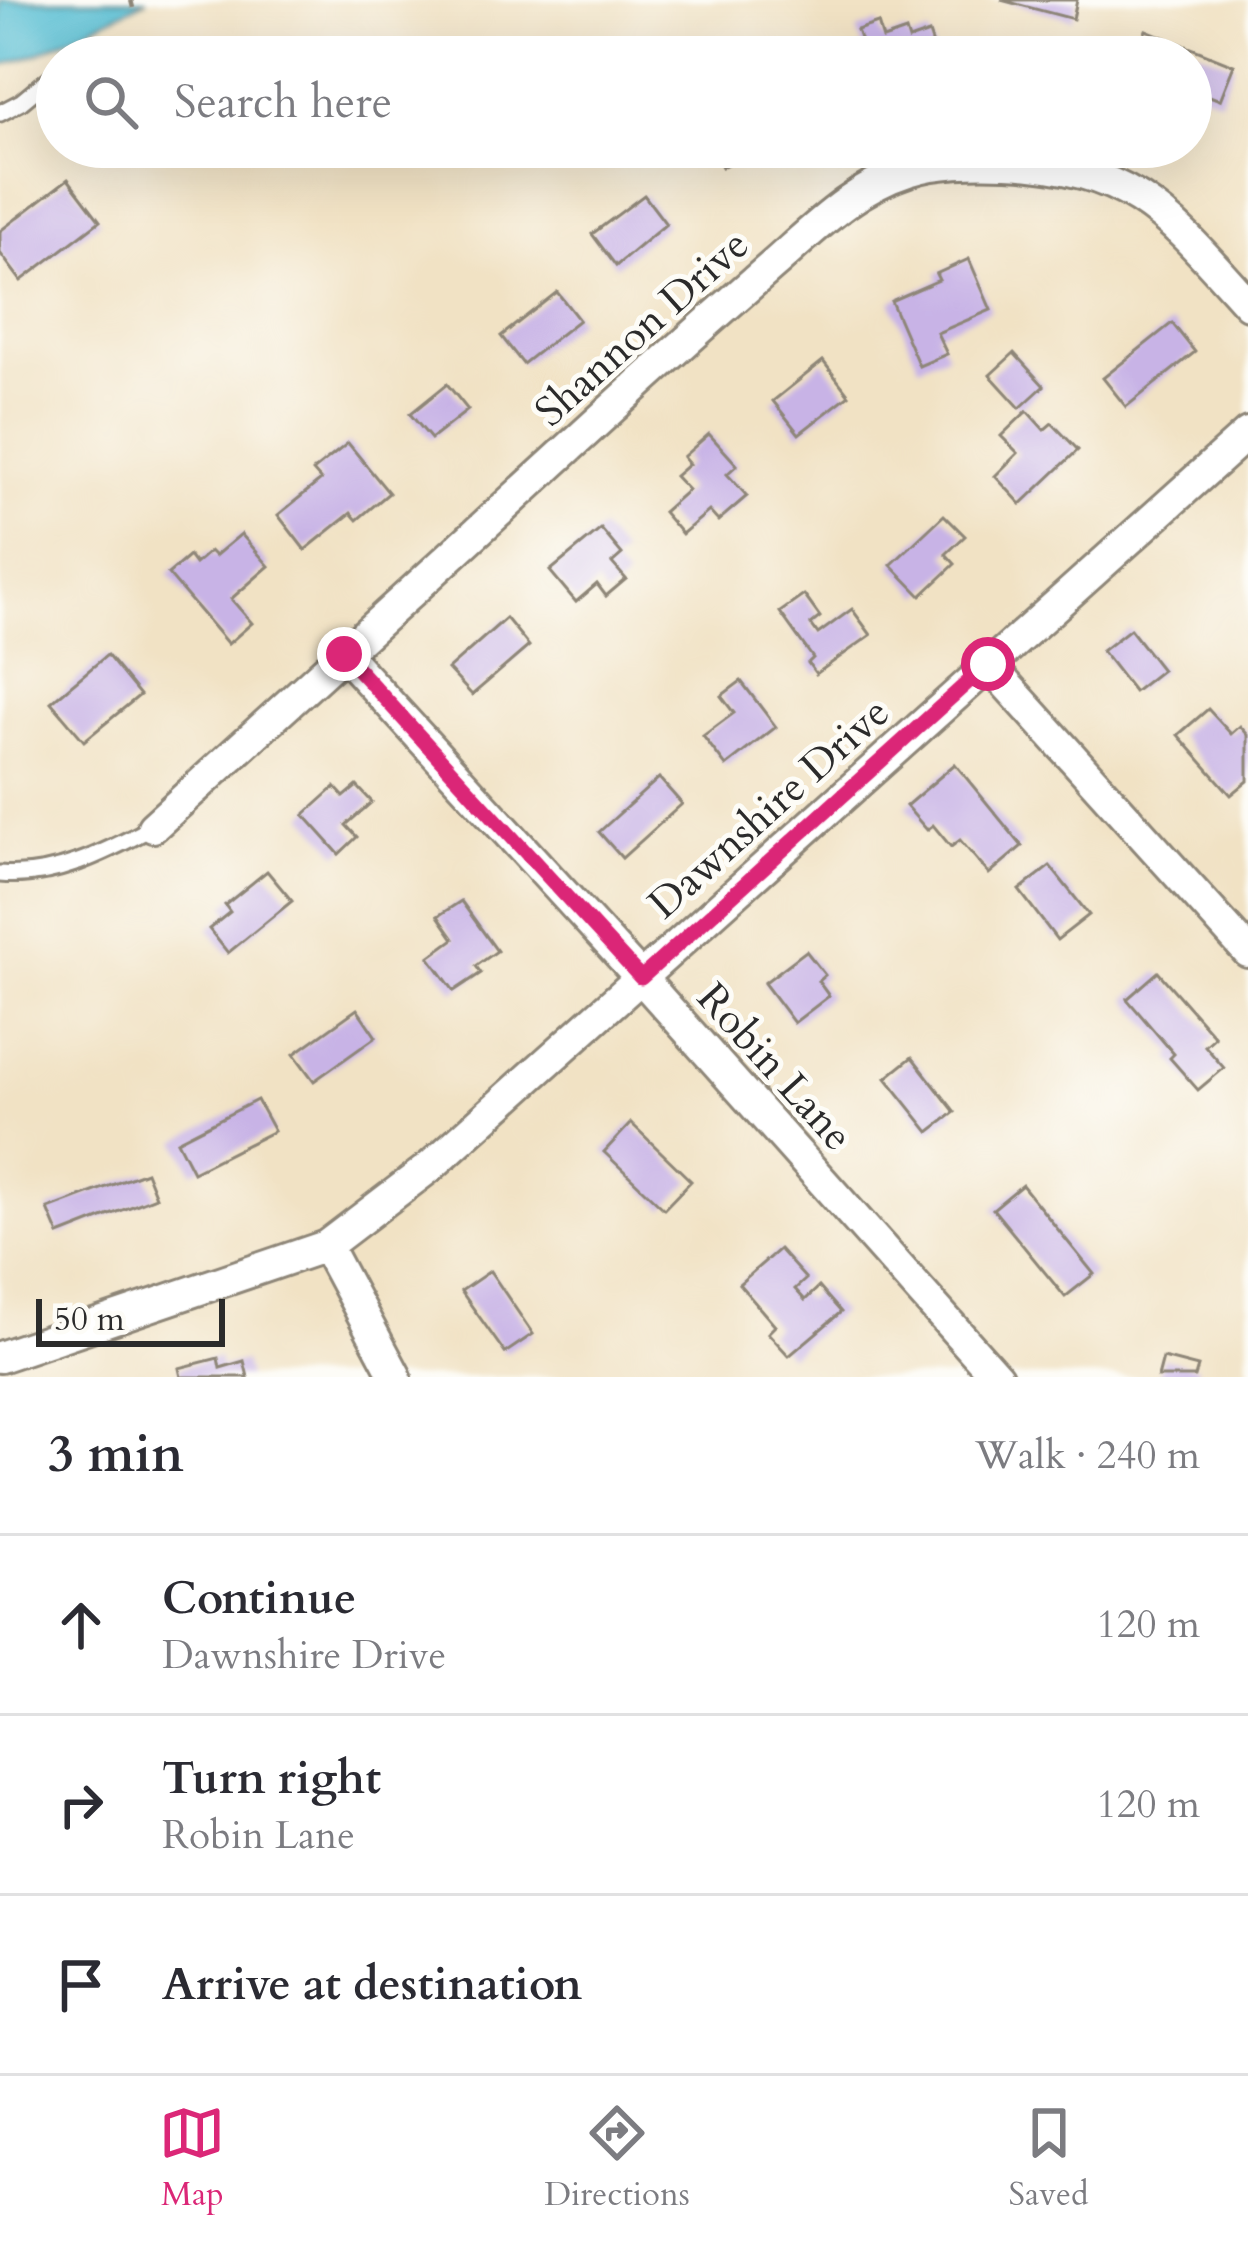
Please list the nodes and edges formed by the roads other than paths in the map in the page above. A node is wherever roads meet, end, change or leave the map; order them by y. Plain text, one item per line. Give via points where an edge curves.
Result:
1 (36, 90) edge
2 (0, 113) edge
3 (927, 168) edge
4 (1058, 168) edge
5 (1248, 304) edge
6 (1248, 433) edge
7 (344, 654) junction
8 (988, 664) junction
9 (153, 827) joint
10 (0, 874) edge
11 (1248, 952) edge
12 (641, 978) junction
13 (326, 1246) junction
14 (0, 1357) edge
15 (396, 1377) edge
16 (997, 1377) edge

1 - 2 lane
3 - 7 street, Shannon Drive via 873,184 840,207
4 - 5 street, Shannon Drive via 1106,178 1141,197
6 - 8 street, Dawnshire Drive
7 - 9 street, Shannon Drive
7 - 12 street, Robin Lane
8 - 11 street
8 - 12 street, Dawnshire Drive
9 - 10 lane via 96,856 25,877
12 - 13 street, Dawnshire Drive via 431,1166
12 - 16 street, Robin Lane
13 - 14 street, Dawnshire Drive
13 - 15 street

